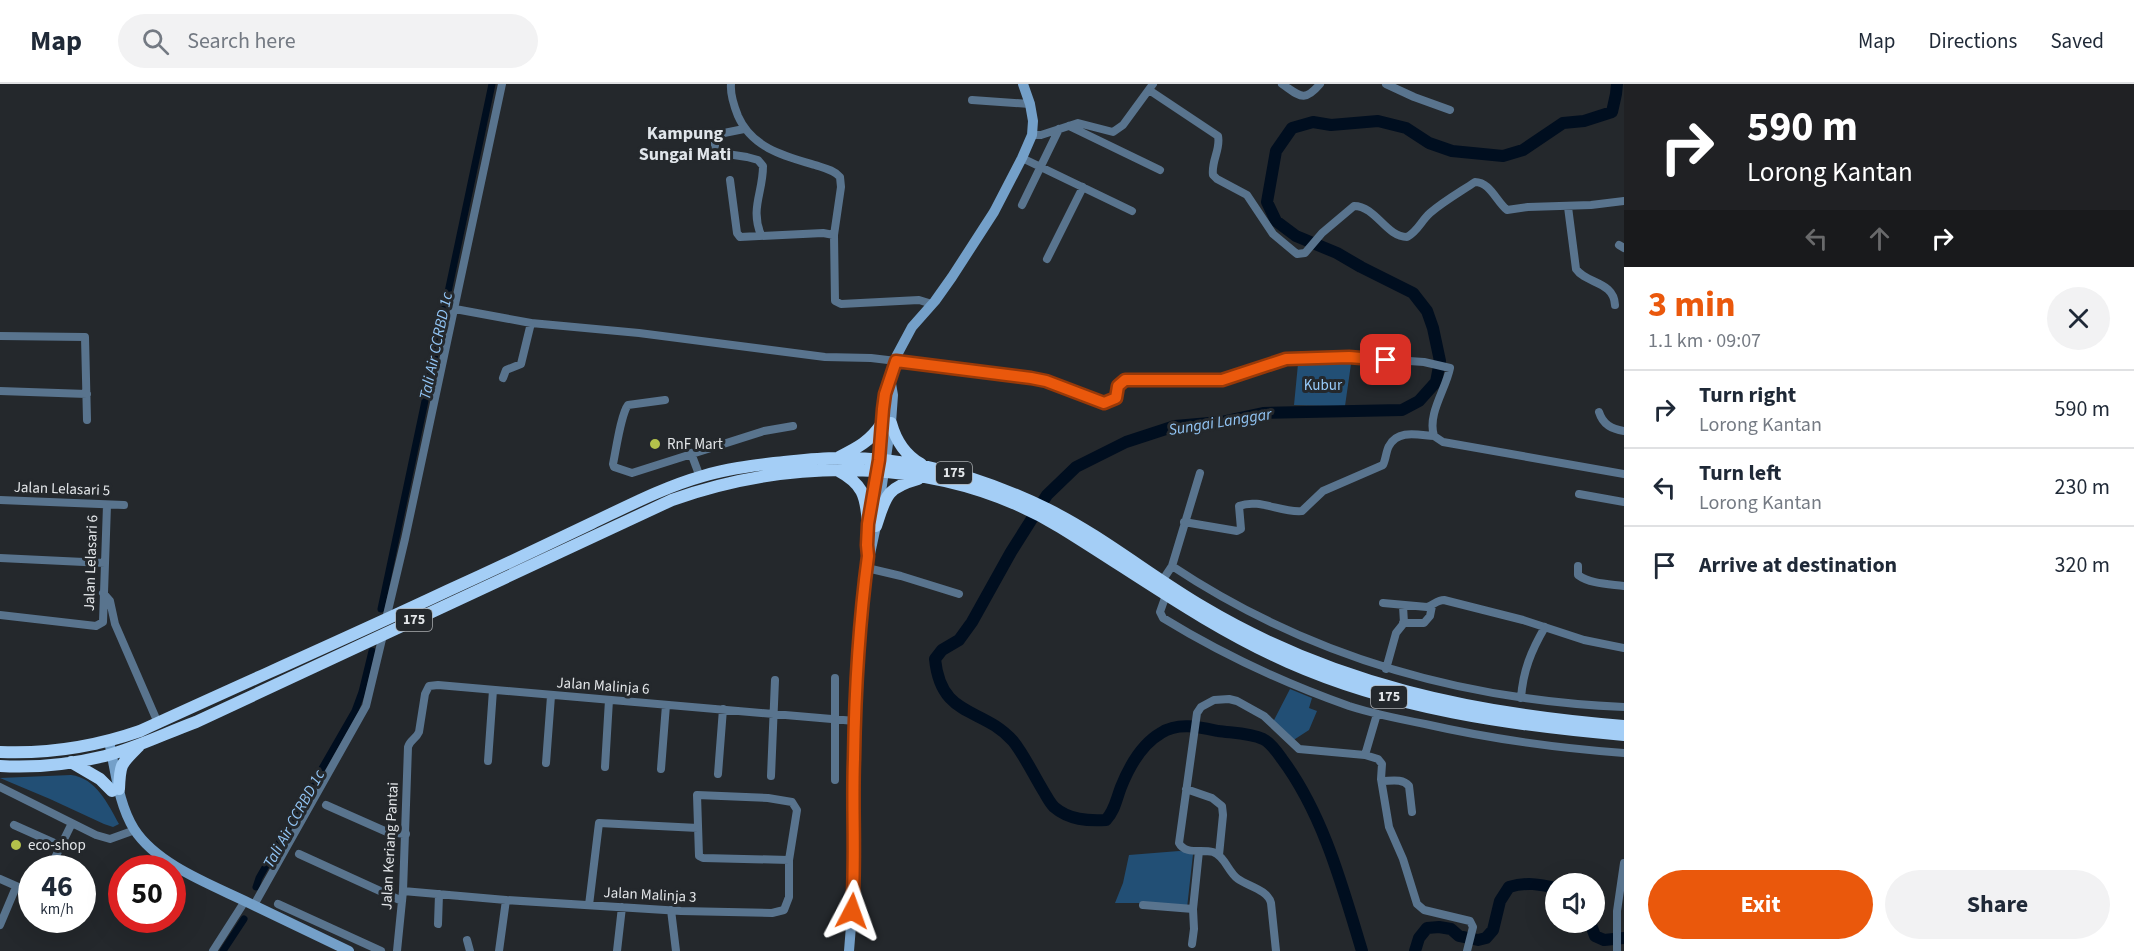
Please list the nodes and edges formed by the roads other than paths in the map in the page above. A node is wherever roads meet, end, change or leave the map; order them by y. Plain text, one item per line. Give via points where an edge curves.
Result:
1 (502, 84) edge
2 (732, 84) edge
3 (1023, 84) edge
4 (1282, 84) edge
5 (1320, 84) edge
6 (1386, 84) edge
7 (1151, 87) edge
8 (972, 100) dead end
9 (1030, 104) junction
10 (1450, 110) dead end
11 (1069, 126) junction
12 (744, 129) junction
13 (1059, 129) junction
14 (1032, 135) junction
15 (1022, 158) junction
16 (1041, 166) junction
17 (1160, 170) dead end
18 (730, 180) dead end
19 (1083, 187) junction
20 (1624, 201) edge
21 (1022, 205) dead end
22 (1568, 207) junction
23 (1132, 211) dead end
24 (834, 235) junction
25 (761, 236) junction
26 (1047, 259) dead end
27 (932, 304) junction
28 (1615, 304) dead end
29 (455, 309) junction
30 (531, 322) junction
31 (0, 336) edge
32 (896, 361) junction
33 (503, 378) dead end
34 (0, 391) edge
35 (87, 394) junction
36 (665, 400) dead end
37 (1599, 412) dead end
38 (87, 420) dead end
39 (886, 423) junction
40 (793, 426) dead end
41 (1624, 431) edge
42 (1434, 436) junction
43 (691, 453) junction
44 (837, 463) junction
45 (882, 466) junction
46 (926, 472) junction
47 (1200, 473) dead end
48 (1624, 474) edge
49 (700, 477) junction
50 (1580, 494) dead end
51 (0, 500) edge
52 (1624, 502) edge
53 (106, 505) junction
54 (124, 505) dead end
55 (1047, 514) junction
56 (1184, 522) junction
57 (872, 525) junction
58 (0, 558) edge
59 (105, 563) junction
60 (1172, 566) junction
61 (1578, 566) dead end
62 (867, 568) junction
63 (1162, 581) junction
64 (1624, 586) edge
65 (103, 593) junction
66 (959, 594) dead end
67 (1166, 595) junction
68 (1383, 603) dead end
69 (1403, 606) junction
70 (1432, 606) junction
71 (0, 615) edge
72 (386, 620) junction
73 (1403, 623) junction
74 (1545, 627) junction
75 (383, 635) junction
76 (1624, 648) edge
77 (1386, 669) junction
78 (835, 678) dead end
79 (776, 680) dead end
80 (493, 690) junction
81 (551, 696) junction
82 (1521, 698) junction
83 (609, 700) junction
84 (666, 705) junction
85 (1624, 707) edge
86 (723, 709) junction
87 (775, 713) junction
88 (1377, 714) junction
89 (835, 720) junction
90 (855, 721) junction
91 (158, 723) junction
92 (1624, 726) edge
93 (1624, 735) edge
94 (410, 741) joint
95 (142, 743) junction
96 (107, 749) junction
97 (0, 752) edge
98 (1624, 753) edge
99 (1365, 755) junction
100 (488, 761) dead end
101 (71, 762) junction
102 (546, 763) dead end
103 (0, 766) edge
104 (605, 767) dead end
105 (661, 768) dead end
106 (718, 774) dead end
107 (771, 776) dead end
108 (835, 780) dead end
109 (1382, 781) junction
110 (0, 787) edge
111 (1186, 789) junction
112 (115, 790) junction
113 (326, 805) dead end
114 (1412, 812) dead end
115 (72, 823) junction
116 (14, 825) dead end
117 (698, 828) junction
118 (135, 830) junction
119 (406, 834) junction
120 (61, 846) junction
121 (1199, 851) junction
122 (298, 854) dead end
123 (56, 855) edge
124 (1218, 855) junction
125 (789, 860) junction
126 (1624, 863) edge
127 (0, 879) edge
128 (16, 887) joint
129 (403, 891) junction
130 (439, 894) junction
131 (506, 900) junction
132 (402, 901) junction
133 (250, 903) junction
134 (278, 904) dead end
135 (589, 905) junction
136 (1143, 905) dead end
137 (622, 907) junction
138 (1192, 909) junction
139 (671, 910) junction
140 (288, 915) junction
141 (438, 924) dead end
142 (0, 925) edge
143 (322, 925) junction
144 (338, 932) junction
145 (317, 936) junction
146 (467, 940) dead end
147 (333, 943) junction
148 (1191, 944) dead end
149 (1468, 948) edge
150 (1617, 950) edge
151 (213, 951) edge
152 (349, 951) edge
153 (381, 951) edge
154 (396, 951) edge
155 (470, 951) edge
156 (499, 951) edge
157 (617, 951) edge
158 (676, 951) edge
159 (849, 951) edge
160 (1276, 951) edge

1 - 29 street
2 - 12 street via 732,101
3 - 9 main road
4 - 5 street via 1305,96
6 - 10 street
7 - 11 street via 1123,125 1113,132 1078,123
7 - 22 street via 1218,136 1212,171 1217,180 1247,195 1274,234 1300,254 1351,207 1357,206 1397,235 1407,237 1427,215 1475,182 1486,186 1507,210
8 - 9 street
9 - 14 main road
11 - 13 street
11 - 17 street
12 - 24 street via 767,148 838,175 842,182
12 - 25 street via 719,134 715,150 758,160 763,166 755,214
13 - 14 street
13 - 16 street
14 - 15 main road
15 - 16 street
15 - 27 main road via 994,212
16 - 19 street
16 - 21 street
18 - 25 street via 738,235
19 - 23 street
19 - 26 street
20 - 22 street
22 - 28 street via 1576,269 1612,293
24 - 25 street
24 - 27 street via 834,297 838,303 919,300
27 - 32 main road via 912,327
29 - 30 street
29 - 72 street
30 - 32 street via 825,357
30 - 33 street via 521,364 506,370
31 - 35 street via 85,337
32 - 39 main road via 885,394
32 - 42 street via 1046,381 1104,403 1116,398 1118,386 1125,380 1222,380 1286,359 1349,357 1424,362 1450,368 1432,426
34 - 35 street
35 - 38 street
36 - 43 street via 628,405 623,411 614,467 632,473
37 - 41 street via 1605,424
39 - 44 highway
39 - 45 main road
39 - 46 highway via 902,448
40 - 43 street
42 - 48 street via 1443,442
42 - 56 street via 1396,437 1383,465 1323,491 1302,511 1242,504 1242,529 1238,531
43 - 49 street
44 - 45 highway, 175
44 - 49 highway, 175 via 755,466
44 - 57 highway via 863,492
44 - 75 highway, 175 via 737,480 672,500
45 - 46 highway, 175
45 - 57 main road
46 - 55 highway, 175 via 1017,500
46 - 57 highway via 888,493
47 - 56 street
49 - 72 highway, 175 via 635,502
50 - 52 street
51 - 53 street, Jalan Lelasari 5
53 - 54 street, Jalan Lelasari 5
53 - 59 street, Jalan Lelasari 6
55 - 63 highway, 175 via 1086,530
55 - 67 highway, 175
56 - 60 street
57 - 62 main road
58 - 59 street
59 - 65 street, Jalan Lelasari 6
60 - 63 street
60 - 77 street via 1276,626
61 - 64 street via 1580,577
62 - 66 street
62 - 90 main road
63 - 92 highway, 175 via 1252,635 1357,677 1483,710
65 - 71 street, Jalan Lelasari 6 via 103,622 96,626
65 - 91 street via 110,601 118,633
67 - 88 street via 1160,615 1173,624 1298,685
67 - 93 highway, 175 via 1287,662 1354,686 1480,718
68 - 69 street
69 - 70 street
69 - 73 street
70 - 73 street via 1424,623
70 - 74 street via 1444,600
72 - 91 highway, 175
73 - 77 street via 1396,633
74 - 76 street
74 - 82 street via 1528,660
75 - 95 highway, 175
75 - 133 street via 366,706
77 - 82 street
78 - 89 street
79 - 87 street
80 - 81 street, Jalan Malinja 6
80 - 94 street, Jalan Malinja 6 via 429,686 424,694 419,732
80 - 100 street
81 - 83 street, Jalan Malinja 6
81 - 102 street
82 - 85 street
83 - 84 street, Jalan Malinja 6
83 - 104 street
84 - 86 street, Jalan Malinja 6
84 - 105 street
86 - 87 street, Jalan Malinja 6
86 - 106 street
87 - 89 street, Jalan Malinja 6
87 - 107 street
88 - 98 street via 1482,736
88 - 99 street
89 - 90 street, Jalan Malinja 6
89 - 108 street
90 - 159 main road via 855,876
91 - 96 highway, 175
94 - 119 street, Jalan Keriang Pantai
95 - 96 highway, 175
95 - 112 highway via 120,768
96 - 97 highway, 175
96 - 101 highway, 175
96 - 112 main road
99 - 109 street via 1381,761
99 - 111 street via 1299,749 1264,716 1238,700 1214,700 1201,707 1196,718
101 - 103 highway, 175
101 - 112 highway
109 - 114 street via 1407,783
109 - 149 street via 1389,827 1417,903 1424,910 1470,921 1473,927
110 - 115 street
111 - 121 street via 1179,843 1186,850
111 - 124 street via 1222,806
112 - 118 main road
113 - 119 street via 387,832
115 - 118 street via 110,839
115 - 120 street
116 - 120 street
117 - 125 street via 699,856 703,858
117 - 125 street, Jalan Malinja 3 via 697,795 792,802 797,810
117 - 135 street via 598,823
118 - 133 main road via 167,861
119 - 129 street, Jalan Keriang Pantai
120 - 123 street
121 - 124 street
121 - 138 street
122 - 132 street
124 - 160 street via 1236,878 1270,899
125 - 139 street, Jalan Malinja 3 via 789,897 784,910
126 - 150 street
127 - 128 street
128 - 142 street
129 - 130 street, Jalan Malinja 3
129 - 132 street, Jalan Keriang Pantai
130 - 131 street, Jalan Malinja 3
130 - 141 street
131 - 135 street, Jalan Malinja 3
131 - 156 street
132 - 154 street, Jalan Keriang Pantai
133 - 140 main road
133 - 151 street
134 - 140 street
135 - 137 street, Jalan Malinja 3
136 - 138 street
137 - 139 street, Jalan Malinja 3
137 - 157 street
138 - 148 street
139 - 158 street
140 - 143 street
140 - 145 main road
143 - 144 street
143 - 145 street
144 - 147 street
144 - 153 street
145 - 147 main road
146 - 155 street
147 - 152 main road

